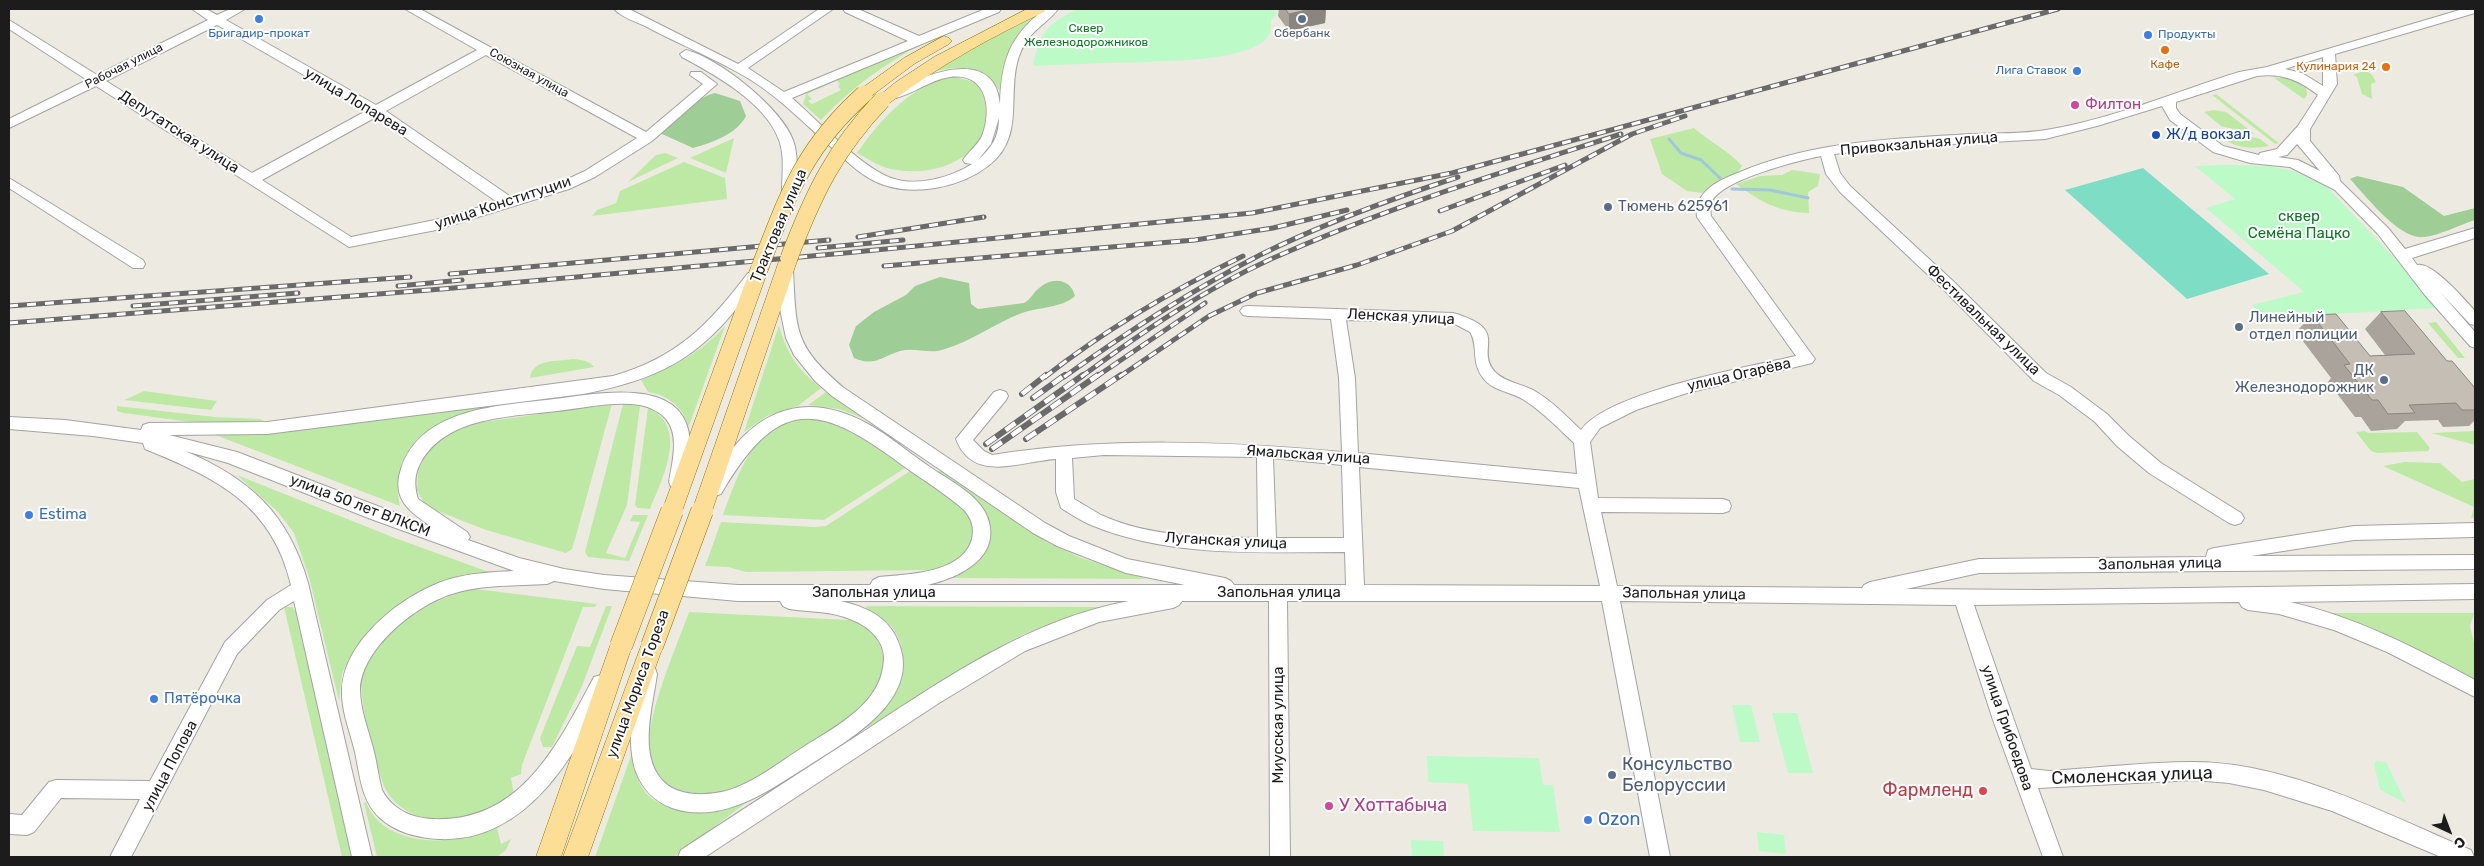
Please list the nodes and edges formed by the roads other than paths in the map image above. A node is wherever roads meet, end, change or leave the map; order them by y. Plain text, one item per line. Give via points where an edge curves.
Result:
1 (198, 9) edge
2 (239, 9) edge
3 (411, 9) edge
4 (606, 9) edge
5 (620, 9) edge
6 (827, 9) edge
7 (849, 9) edge
8 (995, 9) edge
9 (1016, 9) edge
10 (1039, 9) edge
11 (1052, 9) edge
12 (2475, 9) edge
13 (217, 20) junction
14 (9, 24) edge
15 (919, 41) junction
16 (487, 50) junction
17 (2329, 52) junction
18 (740, 68) junction
19 (2262, 71) junction
20 (696, 75) dead end
21 (97, 80) junction
22 (2325, 94) junction
23 (783, 97) junction
24 (2169, 99) junction
25 (882, 100) junction
26 (2141, 108) joint
27 (375, 110) junction
28 (9, 124) edge
29 (2302, 129) junction
30 (647, 138) junction
31 (1827, 152) junction
32 (2250, 158) junction
33 (855, 162) junction
34 (252, 179) junction
35 (9, 182) edge
36 (2340, 187) junction
37 (790, 193) junction
38 (1705, 199) joint
39 (509, 203) junction
40 (2475, 233) edge
41 (349, 242) joint
42 (2404, 255) junction
43 (138, 264) dead end
44 (760, 267) junction
45 (786, 267) junction
46 (1248, 311) dead end
47 (1338, 314) junction
48 (2475, 320) edge
49 (2475, 342) edge
50 (1000, 396) dead end
51 (492, 407) junction
52 (9, 423) edge
53 (113, 430) junction
54 (1582, 441) junction
55 (1265, 451) junction
56 (1064, 452) junction
57 (1352, 457) junction
58 (1586, 482) junction
59 (1592, 505) junction
60 (1723, 506) dead end
61 (672, 511) junction
62 (702, 511) junction
63 (2235, 518) dead end
64 (2475, 530) edge
65 (1268, 544) junction
66 (1354, 545) junction
67 (488, 555) junction
68 (2475, 562) edge
69 (2160, 564) junction
70 (564, 576) junction
71 (300, 589) junction
72 (710, 591) joint
73 (2475, 591) edge
74 (1218, 592) junction
75 (1256, 592) junction
76 (1278, 592) junction
77 (738, 593) junction
78 (816, 593) junction
79 (1355, 593) junction
80 (1610, 593) junction
81 (2180, 595) junction
82 (1848, 596) junction
83 (1962, 598) junction
84 (616, 658) junction
85 (649, 659) junction
86 (2475, 689) edge
87 (2024, 778) junction
88 (156, 790) junction
89 (9, 824) edge
90 (120, 857) edge
91 (362, 857) edge
92 (548, 857) edge
93 (575, 857) edge
94 (688, 857) edge
95 (1280, 857) edge
96 (1660, 857) edge
97 (2052, 857) edge
98 (2464, 857) edge

1 - 13 street, улица Лопарева
2 - 13 street, Рабочая улица
3 - 16 street, Союзная улица
4 - 37 street via 737,84 772,117 788,146
5 - 18 street
6 - 18 street
7 - 15 street
8 - 15 street
9 - 37 main road, Трактовая улица, bridge via 921,54 864,94 823,135
10 - 25 main road, Трактовая улица via 947,54
11 - 33 street via 1027,30 1012,53 1004,136 983,162 944,180 903,185 880,179
12 - 17 street
13 - 21 street, Рабочая улица
13 - 27 street, улица Лопарева
14 - 21 street, Депутатская улица
15 - 23 street
16 - 27 street
16 - 30 street, Союзная улица
17 - 19 street
17 - 22 street via 2331,84
18 - 23 street
19 - 22 street via 2298,75
19 - 24 street
20 - 30 street, улица Конституции via 711,84
21 - 28 street, Рабочая улица
21 - 34 street, Депутатская улица
22 - 29 street
23 - 33 street
24 - 26 street
24 - 32 street via 2168,108 2175,118 2206,142
25 - 33 street via 936,76 974,75 991,91 991,131 986,144 975,156 958,167 937,174 900,176
25 - 45 main road, Трактовая улица, bridge via 847,137 829,164 813,195
26 - 31 street, Привокзальная улица via 2051,133 1890,144
27 - 34 street
27 - 39 street, улица Лопарева
29 - 32 street via 2282,152
29 - 36 street via 2303,142
30 - 39 street, улица Конституции via 590,174 564,186
31 - 38 street, Привокзальная улица via 1760,166 1722,185
31 - 63 street, Фестивальная улица via 1833,174 1845,189 1948,285 2030,368 2101,418 2122,441 2155,468
32 - 36 street via 2293,163
34 - 41 street, Депутатская улица
35 - 43 street
36 - 42 street
37 - 44 main road, Трактовая улица, bridge
38 - 54 street, улица Огарёва via 1701,207 1704,217 1807,359 1685,387 1630,406 1594,424
39 - 41 street, улица Конституции via 436,225
40 - 42 street
42 - 48 street
42 - 49 street via 2429,290
44 - 51 street via 714,328 662,366 634,377
44 - 61 main road, Трактовая улица
45 - 62 main road, Трактовая улица
45 - 75 street via 790,328 795,346 812,369 838,392 1039,528 1074,546 1146,572
46 - 47 street, Ленская улица
47 - 54 street, Ленская улица via 1453,318 1474,326 1480,333 1488,374 1539,402
47 - 57 street via 1347,378
50 - 56 street, Ямальская улица via 967,433 964,443 978,456 991,462
51 - 53 street via 267,428
51 - 61 street via 619,398 639,398 656,403 672,415 681,435 681,457
51 - 67 street via 431,439 411,462 406,481 410,499 422,513
52 - 53 street, улица 50 лет ВЛКСМ
53 - 67 street, улица 50 лет ВЛКСМ via 170,440 231,457
53 - 71 street via 207,468 258,507 270,518 286,543
54 - 58 street
55 - 56 street, Ямальская улица via 1104,449
55 - 57 street, Ямальская улица
55 - 65 street
56 - 65 street, Луганская улица via 1065,499 1074,508 1097,520 1158,538
57 - 58 street, Ямальская улица
57 - 66 street
58 - 59 street
59 - 60 street
59 - 80 street
61 - 84 main road, улица Мориса Тореза, bridge
62 - 78 street via 733,457 751,437 771,422 800,413 825,414 846,420 968,504 978,517 981,538 969,558 944,574
62 - 85 main road, улица Мориса Тореза, bridge
64 - 69 street via 2354,533
65 - 66 street, Луганская улица
66 - 79 street
67 - 70 street, улица 50 лет ВЛКСМ
68 - 69 street, Запольная улица
69 - 82 street, Запольная улица via 1979,566
70 - 72 street, улица 50 лет ВЛКСМ
70 - 84 street via 473,582 448,588 421,600 368,645 357,663 351,688 378,802 402,822 422,829 463,828 505,812 526,796 555,764
71 - 88 street, улица Попова via 273,605 231,648
71 - 91 street
72 - 77 street, Запольная улица
73 - 81 street, Запольная улица
74 - 75 street, Запольная улица
74 - 78 street, Запольная улица
74 - 94 street via 1099,614 1019,645 932,697
75 - 76 street, Запольная улица
76 - 79 street, Запольная улица
76 - 95 street, Миусская улица
77 - 78 street, Запольная улица
77 - 85 street via 835,608 870,620 884,633 892,649 894,668 882,697 855,724 754,788 718,802 680,801 655,787 644,767 641,736
79 - 80 street, Запольная улица
80 - 82 street, Запольная улица
80 - 96 street
81 - 83 street, Запольная улица
81 - 86 street via 2257,604 2319,616 2384,640
82 - 83 street, Запольная улица
83 - 87 street, улица Грибоедова
84 - 92 main road, улица Мориса Тореза
85 - 93 main road, улица Мориса Тореза
87 - 97 street, улица Грибоедова
87 - 98 street, Смоленская улица via 2049,780 2216,772 2264,781 2363,812
88 - 89 street via 56,788 27,825
88 - 90 street, улица Попова

